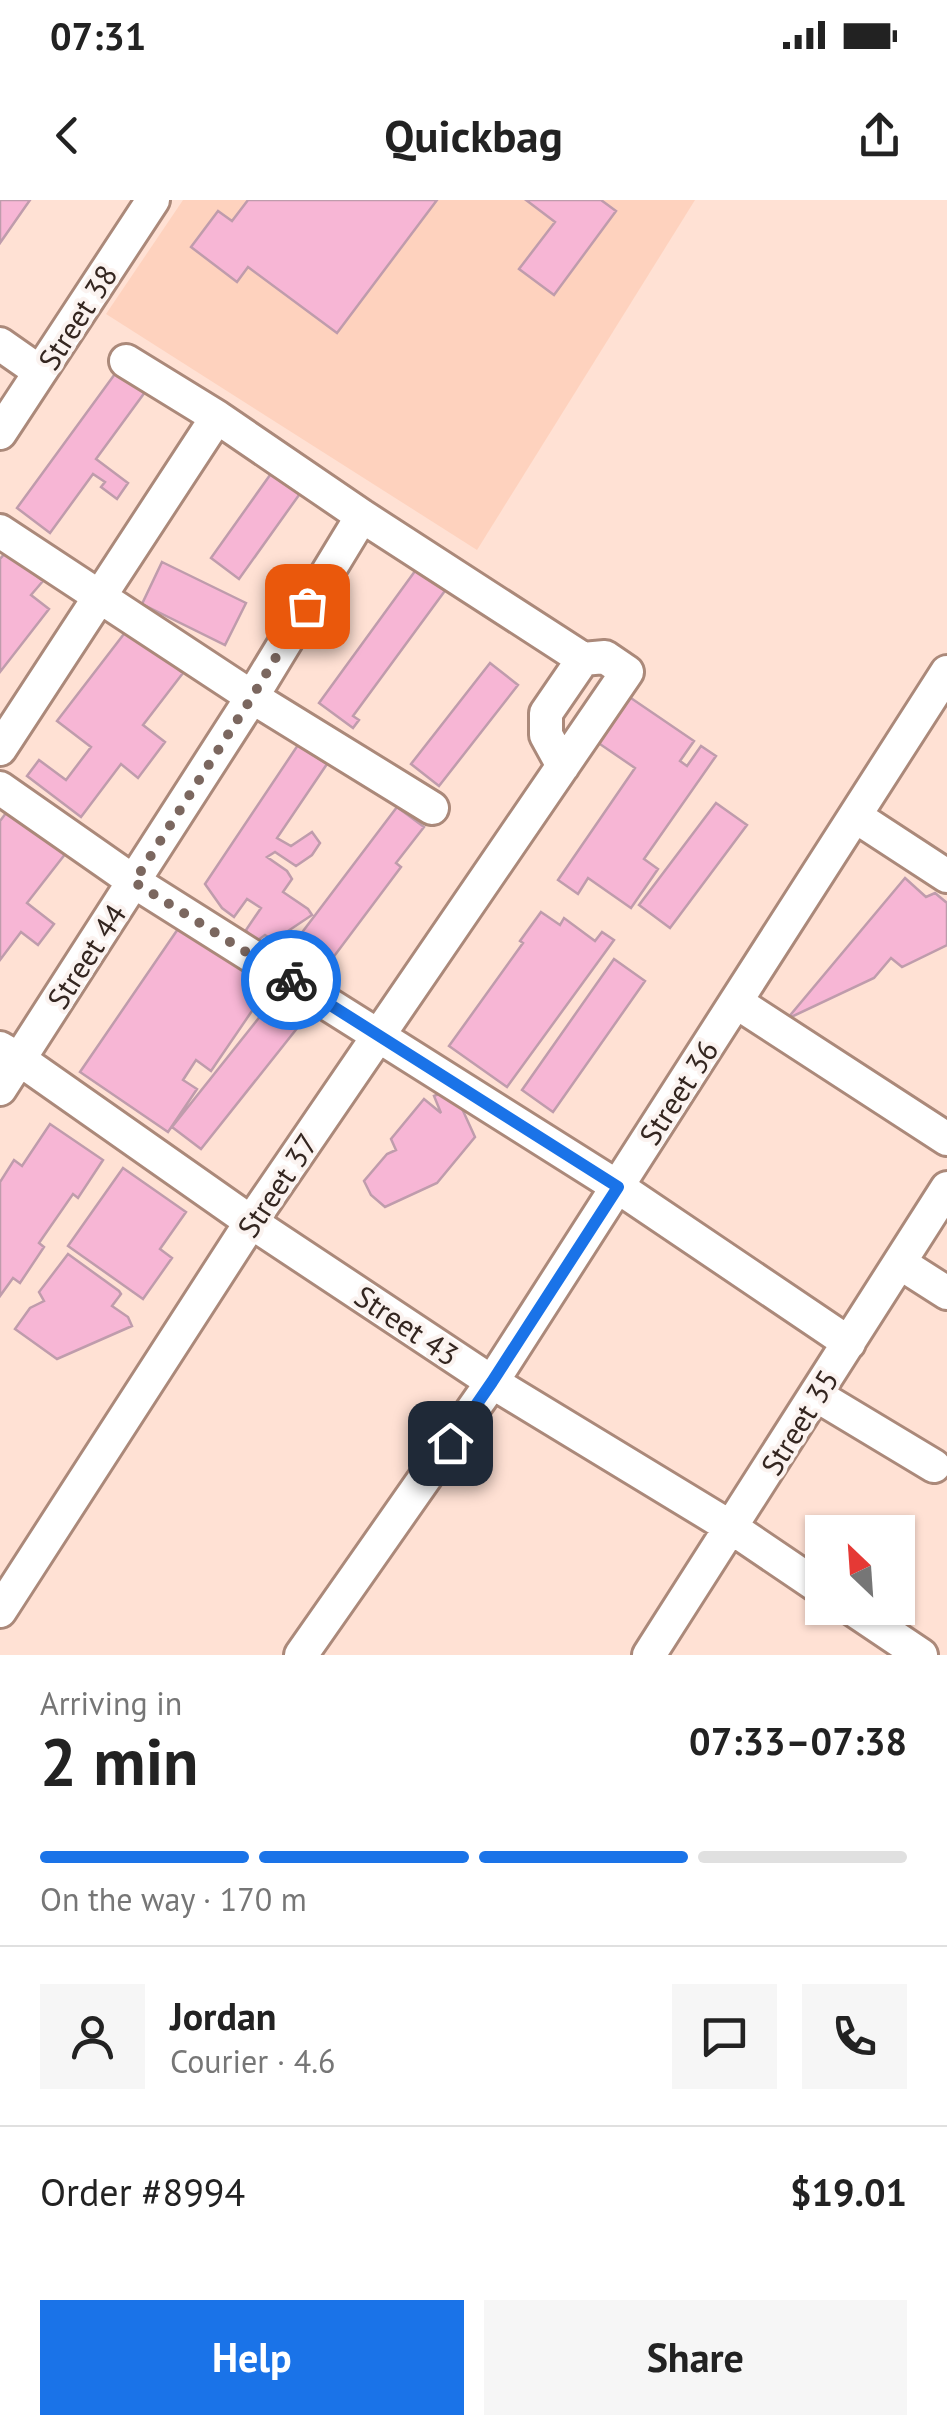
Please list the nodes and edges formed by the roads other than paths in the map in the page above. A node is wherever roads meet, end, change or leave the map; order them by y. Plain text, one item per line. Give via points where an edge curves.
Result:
1 (153, 200) edge
2 (0, 344) edge
3 (126, 361) dead end
4 (40, 372) junction
5 (217, 417) junction
6 (0, 433) edge
7 (362, 516) junction
8 (0, 531) edge
9 (101, 596) junction
10 (584, 659) junction
11 (947, 672) edge
12 (252, 697) junction
13 (0, 749) edge
14 (564, 766) junction
15 (0, 788) edge
16 (432, 808) dead end
17 (855, 816) junction
18 (947, 876) edge
19 (134, 882) junction
20 (736, 1002) junction
21 (379, 1035) junction
22 (10, 1054) edge
23 (0, 1090) edge
24 (947, 1140) edge
25 (618, 1187) junction
26 (947, 1188) edge
27 (251, 1222) junction
28 (900, 1263) junction
29 (947, 1294) edge
30 (849, 1343) junction
31 (492, 1382) junction
32 (816, 1395) junction
33 (934, 1466) dead end
34 (732, 1528) junction
35 (805, 1577) edge
36 (0, 1611) edge
37 (876, 1625) edge
38 (300, 1655) edge
39 (649, 1655) edge
40 (922, 1655) edge

1 - 4 street, Street 38
2 - 4 street
3 - 5 street
4 - 6 street, Street 38
5 - 7 street
5 - 9 street
7 - 10 street
7 - 12 street, Street 44
8 - 9 street
9 - 12 street
9 - 13 street
10 - 14 street via 546,713 546,735
10 - 14 street, Street 37 via 605,657 627,672
11 - 17 street, Street 36
12 - 16 street
12 - 19 street, Street 44
14 - 21 street, Street 37
15 - 19 street
17 - 18 street
17 - 20 street, Street 36
19 - 21 street
19 - 22 street, Street 44
20 - 24 street
20 - 25 street, Street 36
21 - 25 street
21 - 27 street, Street 37
22 - 23 street, Street 44
22 - 27 street, Street 43
25 - 30 street
25 - 31 street, Street 36
26 - 28 street, Street 35
27 - 31 street, Street 43
27 - 36 street, Street 37
28 - 29 street
28 - 30 street, Street 35
30 - 32 street, Street 35
31 - 34 street, Street 43
31 - 38 street, Street 36
32 - 33 street
32 - 34 street, Street 35
34 - 35 street, Street 43
34 - 39 street, Street 35
37 - 40 street

